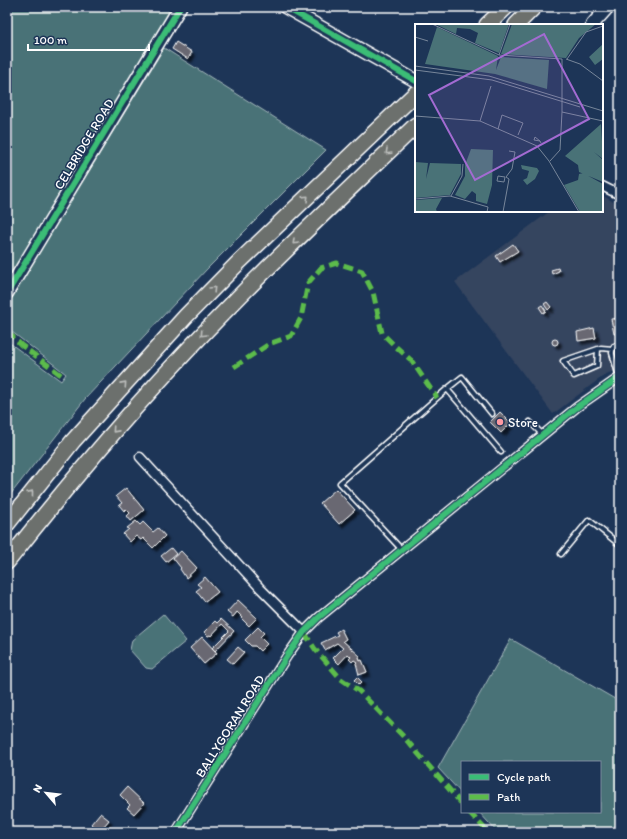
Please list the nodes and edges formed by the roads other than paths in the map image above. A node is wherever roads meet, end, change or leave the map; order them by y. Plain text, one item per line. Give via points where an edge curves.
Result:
1 (180, 7) edge
2 (285, 7) edge
3 (506, 7) edge
4 (534, 7) edge
5 (608, 7) edge
6 (488, 24) edge
7 (517, 24) edge
8 (593, 24) edge
9 (415, 80) edge
10 (415, 94) edge
11 (415, 125) edge
12 (603, 186) edge
13 (620, 195) edge
14 (7, 292) edge
15 (620, 345) edge
16 (598, 349) junction
17 (613, 349) junction
18 (620, 377) edge
19 (447, 389) junction
20 (492, 414) dead end
21 (530, 422) dead end
22 (543, 435) junction
23 (501, 452) dead end
24 (140, 457) dead end
25 (7, 524) edge
26 (620, 545) edge
27 (402, 550) junction
28 (561, 554) dead end
29 (7, 562) edge
30 (304, 632) junction
31 (176, 832) edge

1 - 14 main road, CELBRIDGE ROAD
2 - 9 main road
3 - 6 highway
4 - 7 highway
5 - 8 main road
25 -> 10 highway via 73,441 186,316
11 -> 29 highway via 230,306 161,379 103,444
12 - 13 street
15 - 17 lane via 614,346
16 - 16 lane via 591,352 563,361 574,376 597,366
16 - 17 lane
17 - 18 lane
18 - 22 street, BALLYGORAN ROAD
19 - 20 lane via 462,377
19 - 23 lane
19 - 27 lane via 340,483
21 - 22 lane
22 - 27 street, BALLYGORAN ROAD
24 - 30 street
26 - 28 lane via 589,520
27 - 30 street, BALLYGORAN ROAD
30 - 31 street, BALLYGORAN ROAD

